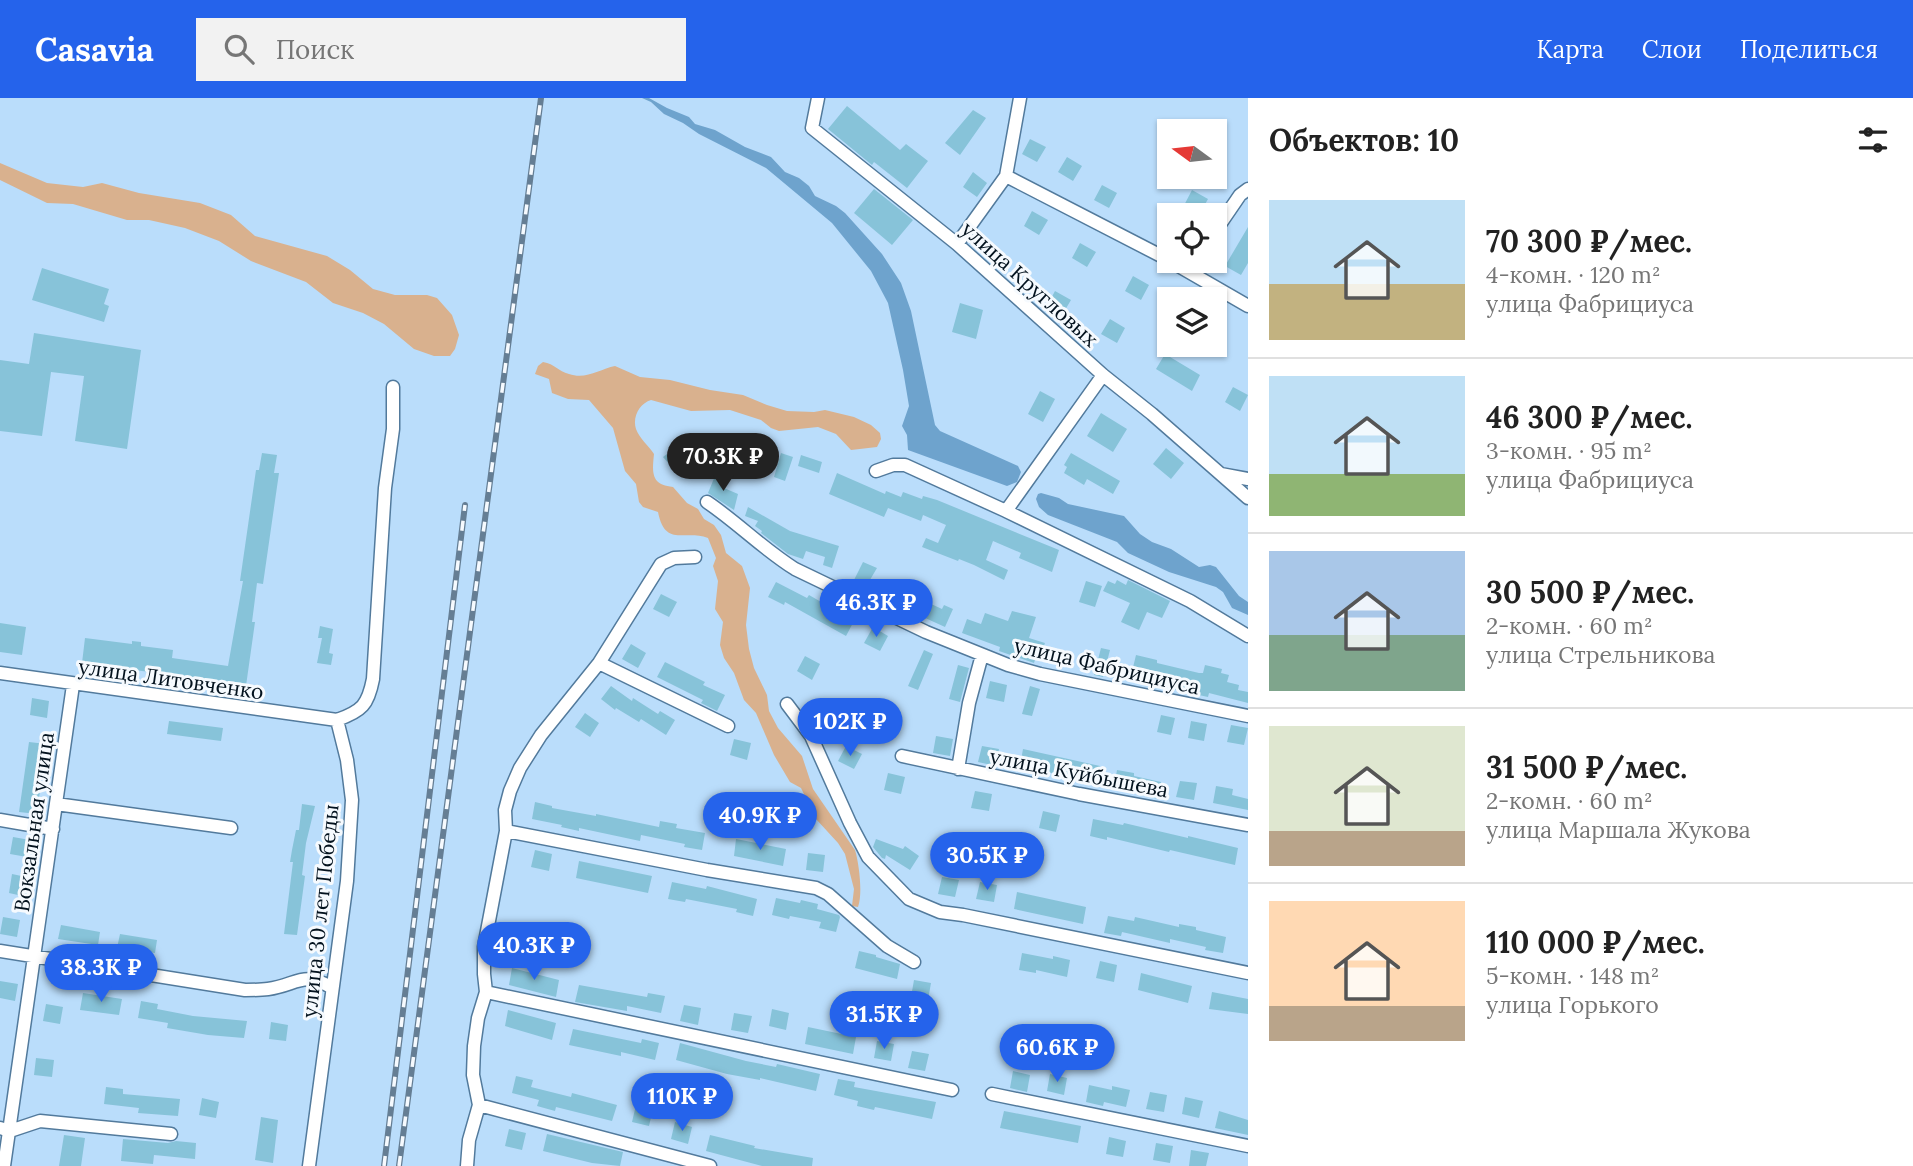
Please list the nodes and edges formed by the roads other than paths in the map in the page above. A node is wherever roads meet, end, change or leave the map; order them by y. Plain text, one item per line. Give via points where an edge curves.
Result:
1 (818, 98) edge
2 (1020, 98) edge
3 (1006, 176) junction
4 (1248, 189) edge
5 (1227, 214) edge
6 (957, 244) junction
7 (1157, 255) edge
8 (1202, 273) edge
9 (1248, 306) edge
10 (1103, 375) junction
11 (393, 387) dead end
12 (876, 471) dead end
13 (1219, 473) junction
14 (1248, 479) edge
15 (1248, 498) edge
16 (707, 502) dead end
17 (1006, 511) junction
18 (695, 557) dead end
19 (1248, 636) edge
20 (982, 656) junction
21 (598, 663) junction
22 (0, 673) edge
23 (73, 685) junction
24 (787, 704) dead end
25 (1248, 716) edge
26 (337, 720) junction
27 (728, 726) dead end
28 (902, 756) dead end
29 (958, 769) junction
30 (56, 804) junction
31 (0, 820) edge
32 (1248, 825) edge
33 (53, 828) junction
34 (231, 828) dead end
35 (506, 831) junction
36 (0, 951) edge
37 (35, 956) junction
38 (914, 962) dead end
39 (1248, 973) edge
40 (332, 988) junction
41 (486, 992) junction
42 (952, 1090) dead end
43 (992, 1094) dead end
44 (480, 1105) junction
45 (5, 1129) edge
46 (172, 1134) dead end
47 (1248, 1146) edge
48 (4, 1166) edge
49 (309, 1166) edge
50 (467, 1166) edge
51 (710, 1166) edge

1 - 6 street, улица Кругловых via 812,128
2 - 3 street
3 - 6 street
3 - 7 street
4 - 5 street
6 - 10 street, улица Кругловых
8 - 9 street
10 - 13 street, улица Кругловых
10 - 17 street
11 - 26 street via 371,694 357,713
12 - 17 street via 905,466
13 - 14 street, улица Кругловых
13 - 15 street, улица Кругловых
16 - 20 street, улица Фабрициуса via 795,569
17 - 19 street via 1190,601
18 - 21 street via 661,564
20 - 25 street, улица Фабрициуса via 1040,674
20 - 29 street
21 - 27 street
21 - 35 street via 520,768 505,810
22 - 23 street, улица Литовченко
23 - 26 street, улица Литовченко
23 - 30 street, Вокзальная улица
24 - 39 street via 811,736 869,857 909,900 940,912
26 - 40 street, улица 30 лет Победы via 352,800 347,881
28 - 29 street, улица Куйбышева
29 - 32 street, улица Куйбышева
30 - 33 street, Вокзальная улица
30 - 34 street
31 - 33 street
33 - 37 street, Вокзальная улица
35 - 38 street via 816,888 887,946
35 - 41 street via 484,947
36 - 37 street
37 - 40 street via 245,990 269,989 307,978
37 - 45 street, Вокзальная улица
40 - 49 street, улица 30 лет Победы
41 - 42 street
41 - 44 street via 474,1046 473,1075
43 - 47 street
44 - 50 street via 468,1140
44 - 51 street
45 - 46 street via 40,1121
45 - 48 street, Вокзальная улица

